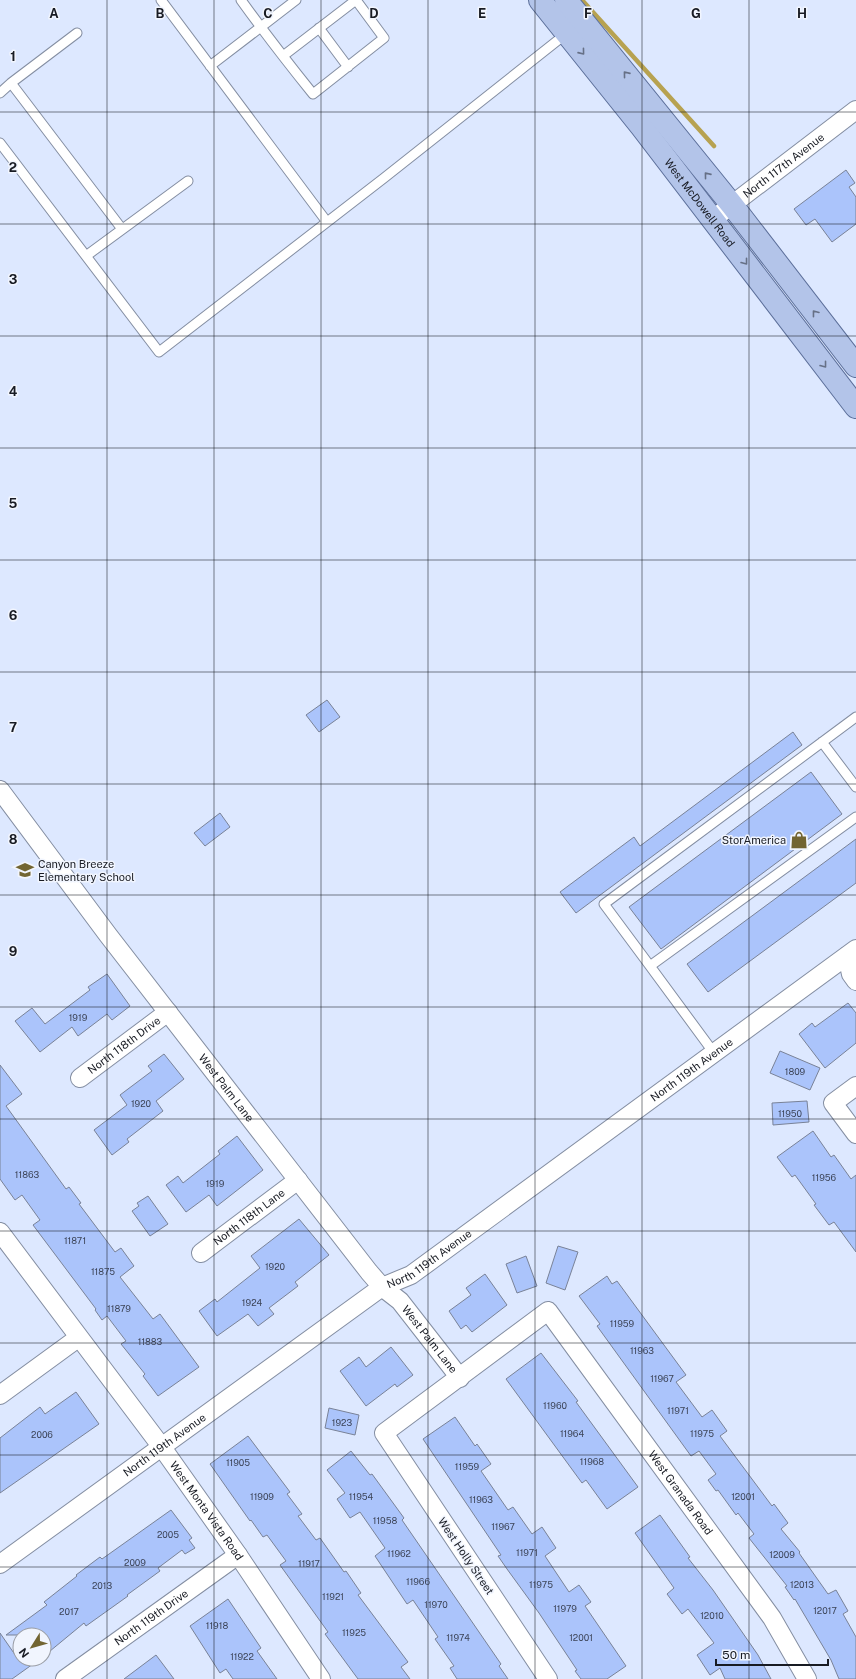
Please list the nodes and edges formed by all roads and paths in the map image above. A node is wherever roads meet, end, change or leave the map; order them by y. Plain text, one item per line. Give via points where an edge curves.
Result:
1 (161, 0) edge
2 (241, 0) edge
3 (296, 0) edge
4 (540, 0) edge
5 (566, 0) edge
6 (260, 27) junction
7 (319, 28) junction
8 (77, 33) dead end
9 (567, 33) junction
10 (283, 56) junction
11 (210, 66) junction
12 (348, 67) junction
13 (11, 83) junction
14 (0, 93) edge
15 (856, 110) edge
16 (0, 142) edge
17 (188, 181) dead end
18 (732, 206) junction
19 (712, 220) junction
20 (327, 222) junction
21 (122, 229) junction
22 (86, 256) junction
23 (856, 366) edge
24 (856, 407) edge
25 (856, 717) edge
26 (822, 742) junction
27 (856, 787) edge
28 (0, 790) edge
29 (856, 817) edge
30 (853, 955) edge
31 (650, 966) junction
32 (856, 981) edge
33 (168, 1012) junction
34 (714, 1053) junction
35 (80, 1078) dead end
36 (856, 1086) edge
37 (856, 1134) edge
38 (298, 1180) junction
39 (0, 1232) edge
40 (201, 1253) dead end
41 (382, 1287) junction
42 (78, 1338) junction
43 (460, 1378) junction
44 (0, 1395) edge
45 (161, 1446) junction
46 (238, 1555) junction
47 (0, 1564) edge
48 (67, 1678) edge
49 (321, 1679) edge
50 (548, 1679) edge
51 (807, 1679) edge

1 - 11 lane
2 - 6 lane
3 - 6 lane
4 - 9 main road, West McDowell Road
18 -> 5 main road, West McDowell Road
6 - 10 lane
6 - 11 lane
7 - 10 lane
7 - 12 lane
7 - 12 lane via 356,0 384,38
8 - 13 lane
9 -> 19 main road, West McDowell Road
9 - 20 lane
10 - 12 lane via 313,94
11 - 20 lane
13 - 14 lane
13 - 21 lane
15 - 18 street, North 117th Avenue
16 - 22 lane
17 - 21 lane
18 - 19 street, North 117th Avenue
23 -> 18 main road, West McDowell Road
19 -> 24 main road, West McDowell Road
20 - 22 lane via 159,352
21 - 22 lane
25 - 26 lane
26 - 27 lane
26 - 31 lane via 604,904
28 - 33 street, West Palm Lane
29 - 31 lane
30 - 32 street via 851,974
30 - 34 street, North 119th Avenue
31 - 34 lane
33 - 35 street, North 118th Drive
33 - 38 street, West Palm Lane
34 - 41 street, North 119th Avenue via 411,1275
36 - 37 street via 834,1103
38 - 40 street, North 118th Lane
38 - 41 street, West Palm Lane
39 - 42 street, West Monta Vista Road
41 - 43 street, West Palm Lane via 400,1301
41 - 45 street, North 119th Avenue
42 - 44 street
42 - 45 street, West Monta Vista Road
43 - 50 street, West Holly Street via 384,1433
43 - 51 street, West Granada Road via 548,1311 772,1618
45 - 46 street, West Monta Vista Road
45 - 47 street, North 119th Avenue
46 - 48 street, North 119th Drive
46 - 49 street, West Monta Vista Road

